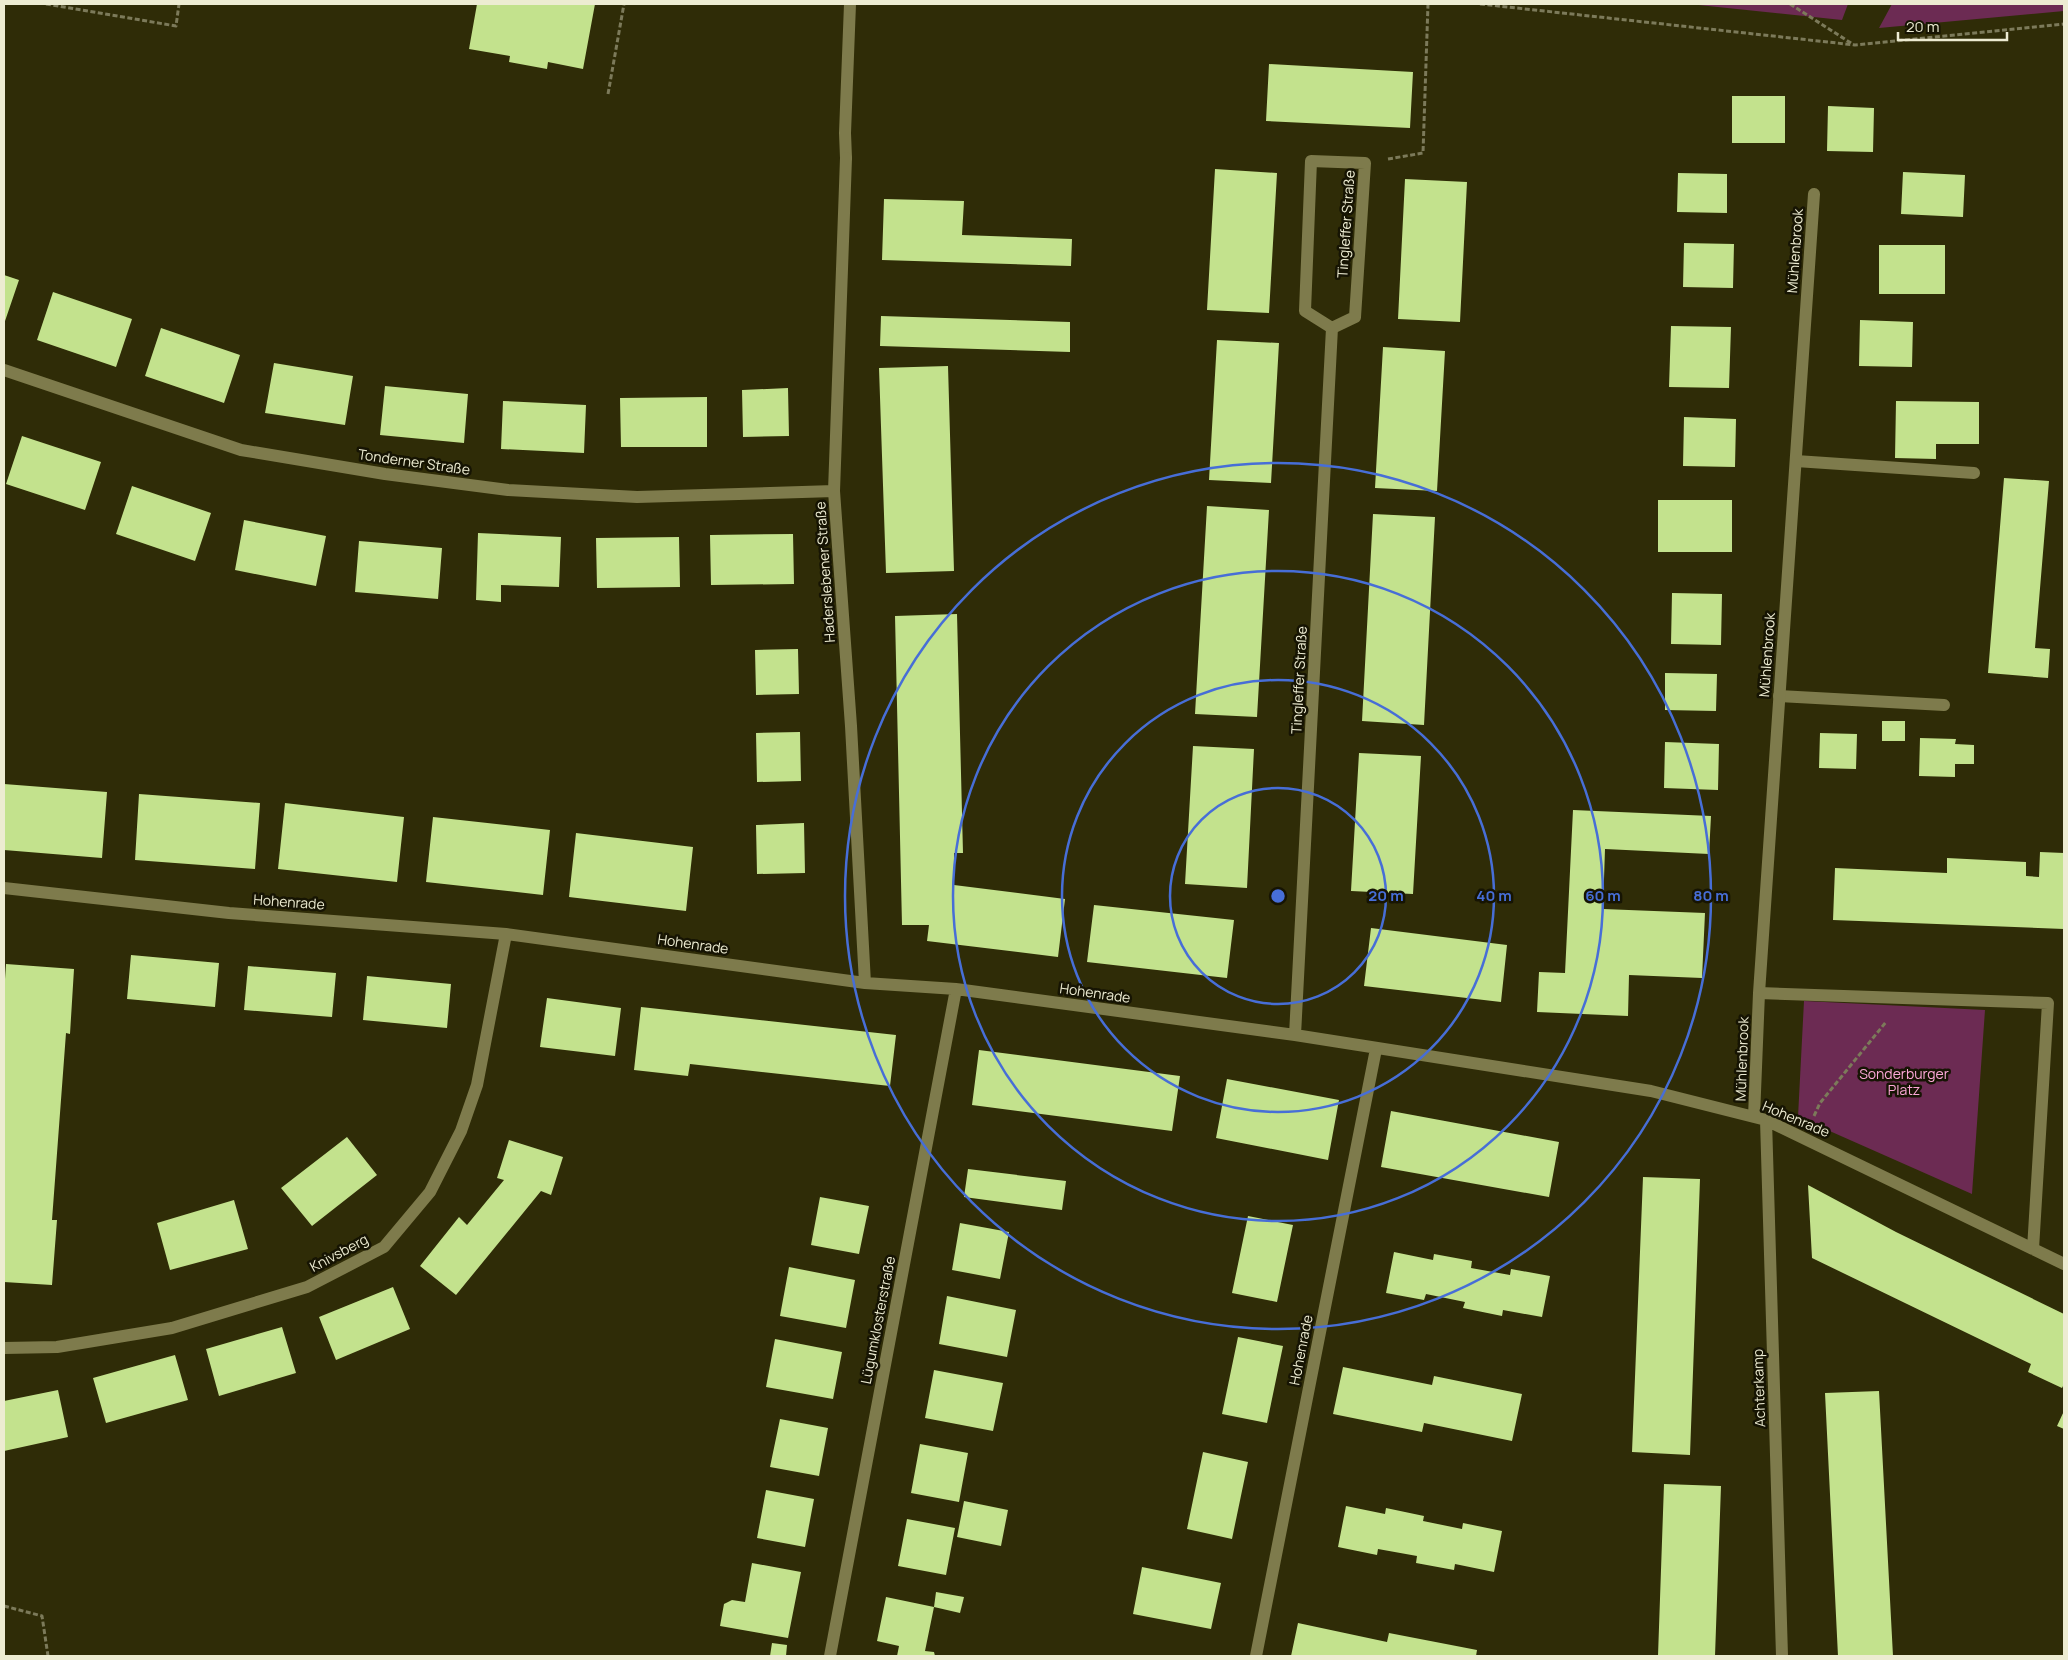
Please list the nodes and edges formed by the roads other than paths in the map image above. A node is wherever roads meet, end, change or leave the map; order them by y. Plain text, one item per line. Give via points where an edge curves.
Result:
1 (850, 4) edge
2 (1814, 194) dead end
3 (1332, 328) junction
4 (4, 370) edge
5 (1796, 461) junction
6 (1974, 473) dead end
7 (834, 491) junction
8 (1779, 696) junction
9 (1944, 705) dead end
10 (4, 888) edge
11 (506, 934) junction
12 (865, 983) junction
13 (956, 989) junction
14 (1759, 993) junction
15 (1295, 1035) junction
16 (1376, 1049) junction
17 (1760, 1119) junction
18 (2033, 1249) junction
19 (2064, 1264) edge
20 (4, 1348) edge
21 (830, 1656) edge
22 (1256, 1656) edge
23 (1782, 1656) edge

1 - 7 street, Haderslebener Straße
2 - 5 street, Mühlenbrook
3 - 3 street, Tingleffer Straße via 1305,311 1311,161 1365,162 1356,317
3 - 15 street, Tingleffer Straße
4 - 7 street, Tonderner Straße via 240,450 385,474 508,490 637,497
5 - 6 street
5 - 8 street, Mühlenbrook
7 - 12 street, Haderslebener Straße via 851,716
8 - 9 street
8 - 14 street, Mühlenbrook
10 - 11 street, Hohenrade via 229,912
11 - 12 street, Hohenrade
11 - 20 street, Knivsberg via 477,1085 462,1131 430,1192 384,1247 307,1287 172,1328 56,1347
12 - 13 street, Hohenrade
13 - 15 street, Hohenrade
13 - 21 street, Lügumklosterstraße
14 - 17 street, Mühlenbrook
14 - 18 street via 2048,1004
15 - 16 street, Hohenrade
16 - 17 street, Hohenrade via 1651,1091
16 - 22 street, Hohenrade
17 - 18 street, Hohenrade
17 - 23 street, Achterkamp
18 - 19 street, Hohenrade

